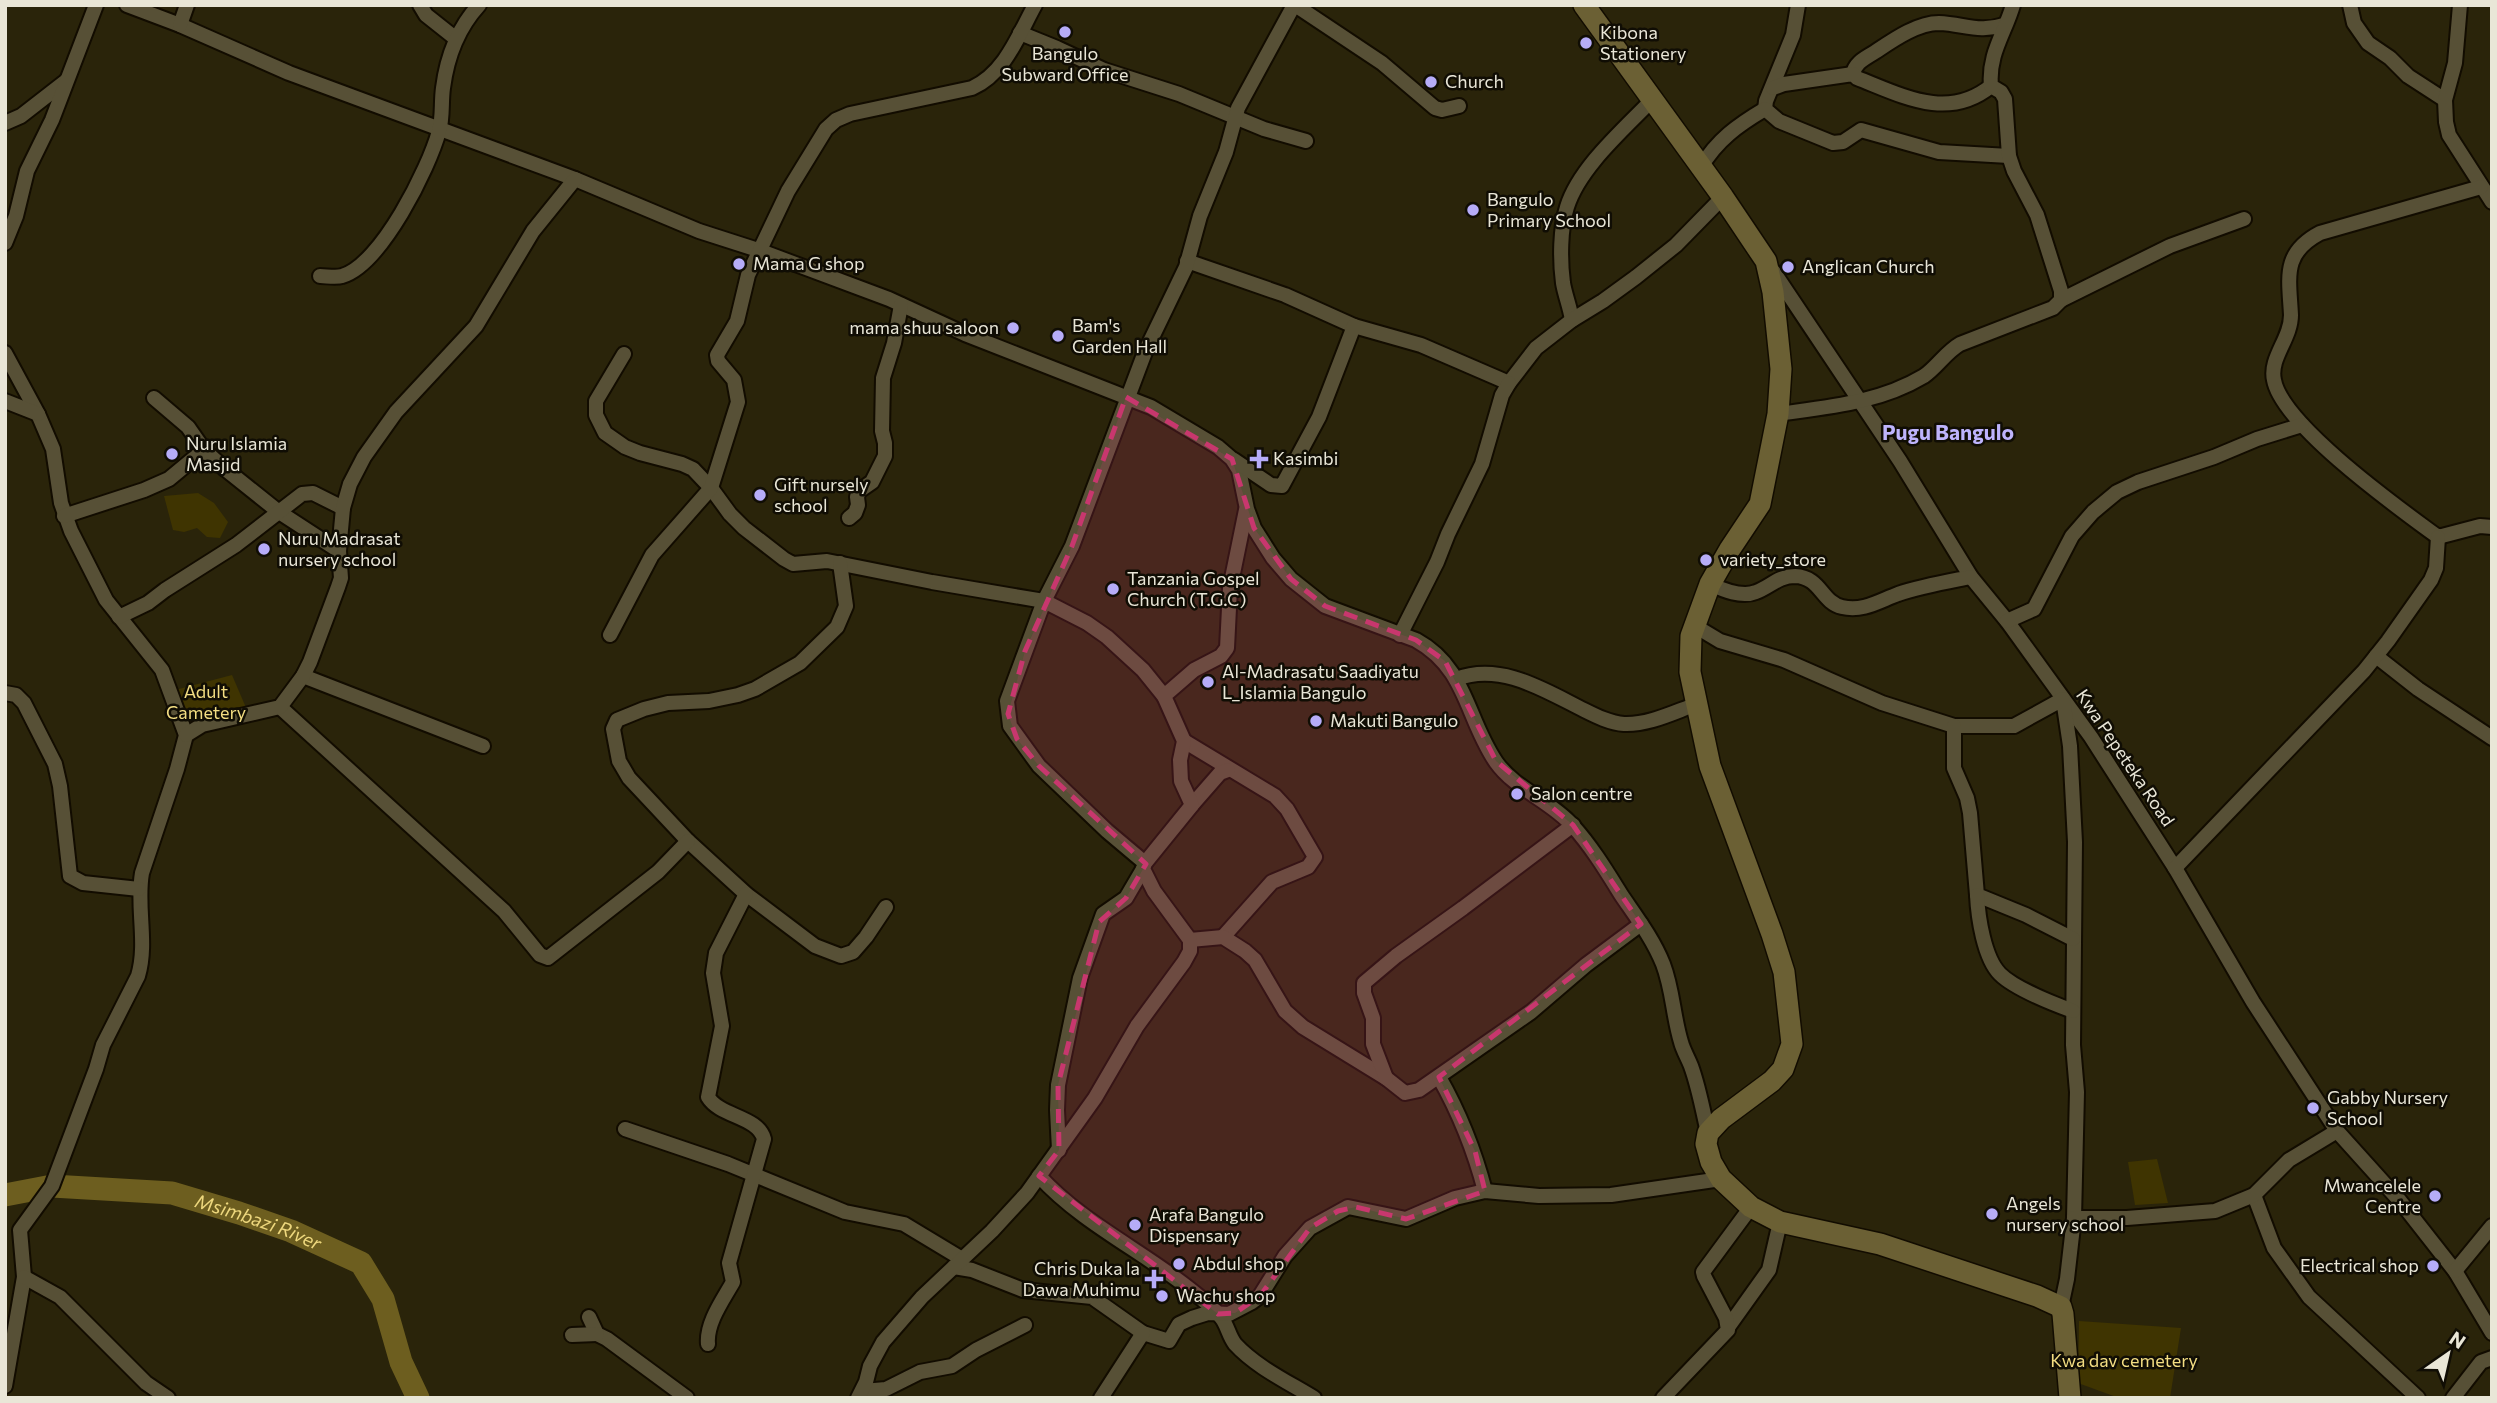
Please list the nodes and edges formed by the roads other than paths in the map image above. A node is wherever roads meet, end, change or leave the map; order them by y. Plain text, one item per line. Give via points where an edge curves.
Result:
1 (96, 5) edge
2 (127, 5) edge
3 (187, 5) edge
4 (420, 5) edge
5 (479, 5) edge
6 (1035, 5) edge
7 (1294, 5) edge
8 (1584, 5) edge
9 (1798, 5) edge
10 (2013, 5) edge
11 (2350, 5) edge
12 (2460, 5) edge
13 (180, 25) junction
14 (2004, 25) junction
15 (1020, 33) junction
16 (455, 38) junction
17 (1853, 74) junction
18 (68, 80) junction
19 (1992, 86) junction
20 (1773, 89) junction
21 (2445, 100) junction
22 (1651, 101) junction
23 (1459, 106) dead end
24 (1765, 109) junction
25 (1234, 118) junction
26 (5, 123) edge
27 (440, 130) junction
28 (1306, 141) dead end
29 (2009, 156) junction
30 (1701, 167) junction
31 (575, 179) junction
32 (2481, 187) junction
33 (1723, 197) junction
34 (2492, 202) edge
35 (2244, 219) dead end
36 (5, 243) edge
37 (758, 250) junction
38 (1188, 261) junction
39 (1766, 261) junction
40 (320, 276) dead end
41 (2061, 300) junction
42 (901, 304) junction
43 (1572, 320) junction
44 (1353, 326) junction
45 (5, 353) edge
46 (624, 354) dead end
47 (1509, 383) junction
48 (1126, 397) junction
49 (154, 398) dead end
50 (5, 401) edge
51 (1862, 402) junction
52 (38, 414) junction
53 (1778, 414) junction
54 (2302, 425) junction
55 (204, 450) junction
56 (1232, 459) junction
57 (711, 488) junction
58 (343, 508) junction
59 (1247, 509) junction
60 (279, 512) junction
61 (64, 516) junction
62 (849, 518) dead end
63 (2492, 527) edge
64 (2438, 537) junction
65 (339, 551) junction
66 (840, 563) junction
67 (1971, 577) junction
68 (1710, 584) junction
69 (1044, 601) junction
70 (119, 617) junction
71 (2007, 621) junction
72 (1695, 626) junction
73 (610, 635) dead end
74 (1399, 635) junction
75 (2376, 656) junction
76 (303, 676) junction
77 (1456, 679) junction
78 (5, 693) edge
79 (1164, 696) junction
80 (2063, 699) junction
81 (1697, 704) junction
82 (280, 706) junction
83 (1954, 726) junction
84 (186, 735) junction
85 (2492, 738) edge
86 (1184, 741) junction
87 (483, 746) dead end
88 (1228, 770) junction
89 (1192, 805) junction
90 (1573, 825) junction
91 (688, 841) junction
92 (1144, 866) junction
93 (2175, 868) junction
94 (139, 889) junction
95 (746, 894) junction
96 (1977, 895) junction
97 (886, 907) dead end
98 (1641, 924) junction
99 (1223, 937) junction
100 (2073, 939) junction
101 (1190, 940) junction
102 (2073, 1011) junction
103 (1386, 1077) junction
104 (1439, 1077) junction
105 (625, 1129) dead end
106 (2337, 1131) junction
107 (1708, 1133) junction
108 (1059, 1150) junction
109 (754, 1174) junction
110 (1039, 1176) junction
111 (1721, 1179) junction
112 (1485, 1191) junction
113 (2254, 1195) junction
114 (1751, 1207) junction
115 (2074, 1218) junction
116 (1780, 1223) junction
117 (2492, 1226) edge
118 (958, 1263) junction
119 (2455, 1271) junction
120 (24, 1277) junction
121 (2061, 1307) junction
122 (1218, 1314) junction
123 (589, 1317) dead end
124 (1025, 1325) dead end
125 (1729, 1325) junction
126 (1143, 1333) junction
127 (2492, 1333) edge
128 (597, 1334) junction
129 (572, 1335) dead end
130 (708, 1344) dead end
131 (2492, 1358) edge
132 (5, 1385) edge
133 (860, 1394) edge
134 (168, 1398) edge
135 (687, 1398) edge
136 (1101, 1398) edge
137 (1314, 1398) edge
138 (1663, 1398) edge
139 (2070, 1398) edge
140 (2418, 1398) edge
141 (2453, 1398) edge

1 - 18 street
2 - 13 street
3 - 13 street
4 - 16 street
5 - 16 street
6 - 15 street
7 - 23 street via 1382,63 1435,108
7 - 25 street
8 - 22 street
9 - 20 street via 1793,35
10 - 14 street
11 - 21 street via 2354,23 2368,43
12 - 21 street via 2455,63
13 - 27 street via 289,73
14 - 17 street via 1978,29 1930,24 1860,61
14 - 19 street via 1991,69
15 - 25 street
15 - 37 street via 1000,68 984,83 836,120 788,191
16 - 27 street via 443,86
17 - 19 street via 1927,103 1958,103
17 - 20 street
18 - 26 street
18 - 36 street via 29,166
19 - 29 street via 2005,99
20 - 24 street
21 - 32 street via 2449,135
22 - 30 street
22 - 43 street via 1600,155 1566,207 1563,270
24 - 29 street via 1779,121 1833,143 1861,130 1939,152
24 - 30 street via 1720,141
25 - 28 street
25 - 38 street
27 - 31 street
27 - 40 street via 411,195 380,247 342,276
29 - 41 street via 2037,215
30 - 33 street
31 - 37 street via 699,231
31 - 58 street via 533,231 476,326 396,412 363,457
32 - 34 street
32 - 54 street via 2320,233 2299,247 2289,268 2291,326 2276,359 2273,379
33 - 39 street
33 - 43 street via 1676,245
35 - 41 street via 2170,246
37 - 42 street
37 - 57 street via 740,313 717,355 734,380 738,402
38 - 44 street via 1285,295
38 - 48 street
39 - 51 street, Kwa Pepeteka Road
39 - 53 street via 1781,369
41 - 51 street via 2053,308 1960,344 1927,374
42 - 48 street
42 - 62 street via 883,378 885,456 872,482 859,491 858,505
43 - 47 street via 1536,348
44 - 47 street via 1420,345
44 - 56 street via 1320,417 1282,486 1271,485
45 - 52 street
46 - 57 street via 596,401 596,415 605,433 625,447 693,469
47 - 74 street via 1482,464
48 - 56 street via 1151,407
48 - 69 street via 1072,546
49 - 55 street via 196,435
50 - 52 street
51 - 53 street
51 - 67 street, Kwa Pepeteka Road
52 - 61 street via 56,460
53 - 68 street via 1760,504
54 - 64 street via 2370,486
54 - 71 street via 2117,492 2072,536 2034,609
55 - 60 street
55 - 61 street via 169,479
56 - 59 street via 1239,470
57 - 66 street via 744,528 784,559 793,564
57 - 73 street via 652,555
58 - 60 street via 306,492
58 - 65 street
59 - 74 street via 1260,538 1290,579 1325,606
59 - 79 street via 1230,589 1227,648
60 - 65 street
60 - 70 street via 148,603
61 - 70 street via 94,580
63 - 64 street
64 - 75 street via 2431,580
65 - 76 street via 341,578
66 - 69 street
66 - 91 street via 846,607 837,626 800,663 738,695 668,703 614,723 625,772
67 - 68 street via 1853,608 1833,604 1806,577 1780,578 1749,594
67 - 71 street, Kwa Pepeteka Road
68 - 72 street
69 - 79 street via 1107,637
69 - 92 street via 1007,701 1010,726 1039,766
70 - 84 street via 162,670
71 - 80 street, Kwa Pepeteka Road
72 - 81 street via 1690,672
72 - 83 street via 1720,641 1784,660 1882,703
74 - 77 street via 1429,647
75 - 85 street
75 - 93 street
76 - 82 street
76 - 87 street
77 - 81 street via 1485,672 1514,678 1618,723 1640,723
77 - 90 street via 1496,761
78 - 94 street via 24,703 55,764 70,876 83,883
79 - 86 street
80 - 83 street via 2014,726
80 - 93 street, Kwa Pepeteka Road
80 - 100 street via 2074,807
81 - 107 street via 1710,766 1784,972 1792,1037 1783,1069
82 - 84 street via 202,725
82 - 91 street via 504,911 540,955 548,958 658,872
83 - 96 street via 1954,768 1970,813
84 - 94 street
86 - 88 street
86 - 89 street via 1181,781
88 - 89 street
88 - 99 street via 1275,796 1315,857 1308,867 1272,882
89 - 92 street
90 - 98 street
90 - 103 street via 1364,983 1373,1018 1373,1044
91 - 95 street
92 - 101 street via 1154,891
92 - 108 street via 1126,898 1103,914 1080,978 1058,1085
93 - 106 street, Kwa Pepeteka Road via 2253,1002
94 - 120 street via 143,932 138,976 103,1045 52,1186 20,1230
95 - 97 street via 815,946 841,956 858,948
95 - 109 street via 716,953 713,973 722,1026 708,1097 721,1110 763,1134
96 - 100 street
96 - 102 street via 1981,929 1998,972 2050,1003
98 - 104 street via 1531,1012
98 - 107 street via 1670,983 1681,1042
99 - 101 street
99 - 103 street via 1255,960 1285,1012
100 - 102 street
101 - 108 street via 1184,962 1137,1026
102 - 115 street via 2077,1093
103 - 104 street via 1405,1093
104 - 112 street via 1460,1114
105 - 109 street
106 - 113 street via 2289,1160
106 - 119 street, Kwa Pepeteka Road
107 - 111 street via 1710,1162
108 - 110 street
109 - 118 street via 845,1212 904,1224
109 - 130 street via 729,1263 733,1282 716,1313
110 - 118 street
110 - 122 street via 1080,1213
111 - 112 street via 1611,1195
111 - 114 street
112 - 122 street via 1406,1219 1348,1207 1338,1211 1310,1228 1285,1256 1260,1296 1235,1312
113 - 115 street via 2215,1211
113 - 140 street via 2274,1248 2309,1297
114 - 116 street
114 - 125 street via 1703,1272
115 - 121 street
116 - 121 street via 1880,1244
116 - 125 street via 1769,1270
117 - 119 street
118 - 126 street via 1023,1290 1092,1297
118 - 133 street via 893,1328 873,1359
119 - 127 street, Kwa Pepeteka Road
120 - 132 street
120 - 134 street via 60,1297 146,1383
121 - 139 street
122 - 126 street via 1200,1314 1179,1324 1169,1341
122 - 137 street via 1236,1345
123 - 128 street
124 - 133 street via 952,1366 920,1372 886,1389
125 - 138 street via 1725,1335
126 - 136 street
128 - 129 street
128 - 135 street
131 - 141 street via 2481,1362

